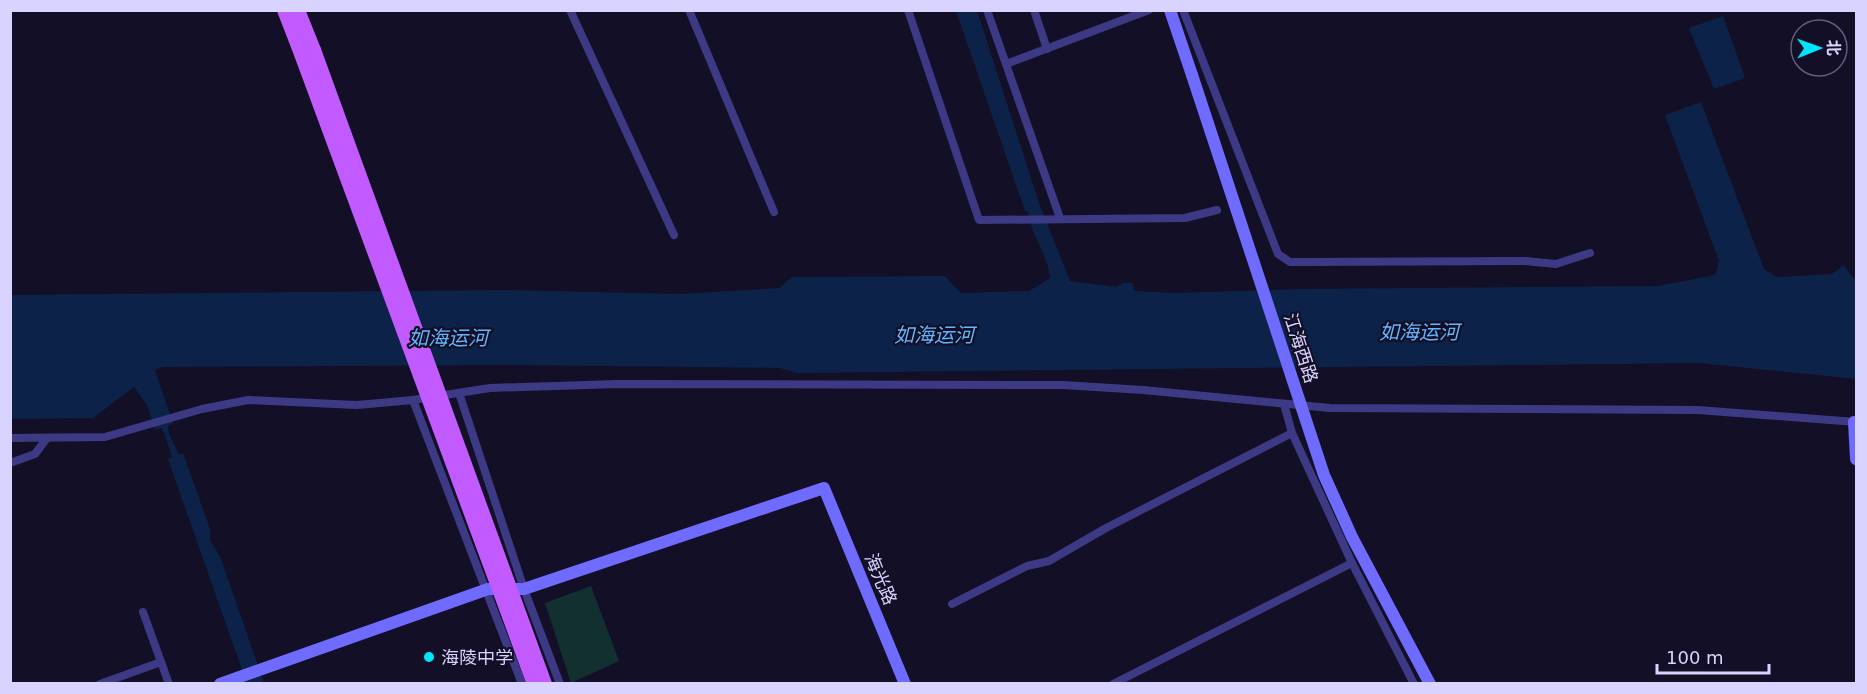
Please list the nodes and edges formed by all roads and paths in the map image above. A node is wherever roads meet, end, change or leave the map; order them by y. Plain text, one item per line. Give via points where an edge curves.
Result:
1 (284, 10) edge
2 (298, 10) edge
3 (570, 10) edge
4 (689, 10) edge
5 (908, 10) edge
6 (987, 10) edge
7 (1034, 10) edge
8 (1149, 10) edge
9 (1170, 10) edge
10 (1183, 10) edge
11 (1047, 49) junction
12 (307, 52) junction
13 (1006, 64) junction
14 (1217, 210) dead end
15 (774, 212) dead end
16 (1060, 218) junction
17 (674, 236) dead end
18 (1590, 253) dead end
19 (459, 393) junction
20 (413, 400) junction
21 (1284, 404) junction
22 (1855, 422) edge
23 (1292, 433) junction
24 (10, 438) edge
25 (47, 438) junction
26 (1857, 459) edge
27 (10, 463) edge
28 (1352, 563) junction
29 (488, 589) junction
30 (524, 589) junction
31 (952, 604) dead end
32 (143, 612) dead end
33 (161, 662) junction
34 (100, 684) edge
35 (169, 684) edge
36 (220, 684) edge
37 (522, 684) edge
38 (534, 684) edge
39 (545, 684) edge
40 (560, 684) edge
41 (905, 684) edge
42 (1113, 684) edge
43 (1414, 684) edge
44 (1430, 684) edge

1 - 12 main road
2 - 12 main road
3 - 17 street
4 - 15 street
5 - 16 street via 979,220
6 - 13 street
7 - 11 street
8 - 11 street
9 - 44 street, 江海西路, bridge via 1324,475 1352,537
10 - 18 street via 1283,259 1556,264
11 - 13 street
12 - 38 main road, bridge
12 - 39 main road, bridge
13 - 16 street
14 - 16 street via 1185,218
19 - 20 street
19 - 21 street via 490,388 617,384 1063,385
19 - 30 street
20 - 25 street via 357,405 248,400 105,437
20 - 29 street via 445,490
21 - 22 street via 1443,410 1698,410
21 - 23 street
22 - 26 street
23 - 28 street
23 - 31 street via 1049,561 1027,566
24 - 25 street
25 - 27 street via 35,454
28 - 42 street
28 - 43 street
29 - 30 street
29 - 36 street
29 - 37 street
30 - 40 street
30 - 41 street, 海光路 via 824,488
32 - 33 street
33 - 34 street
33 - 35 street

